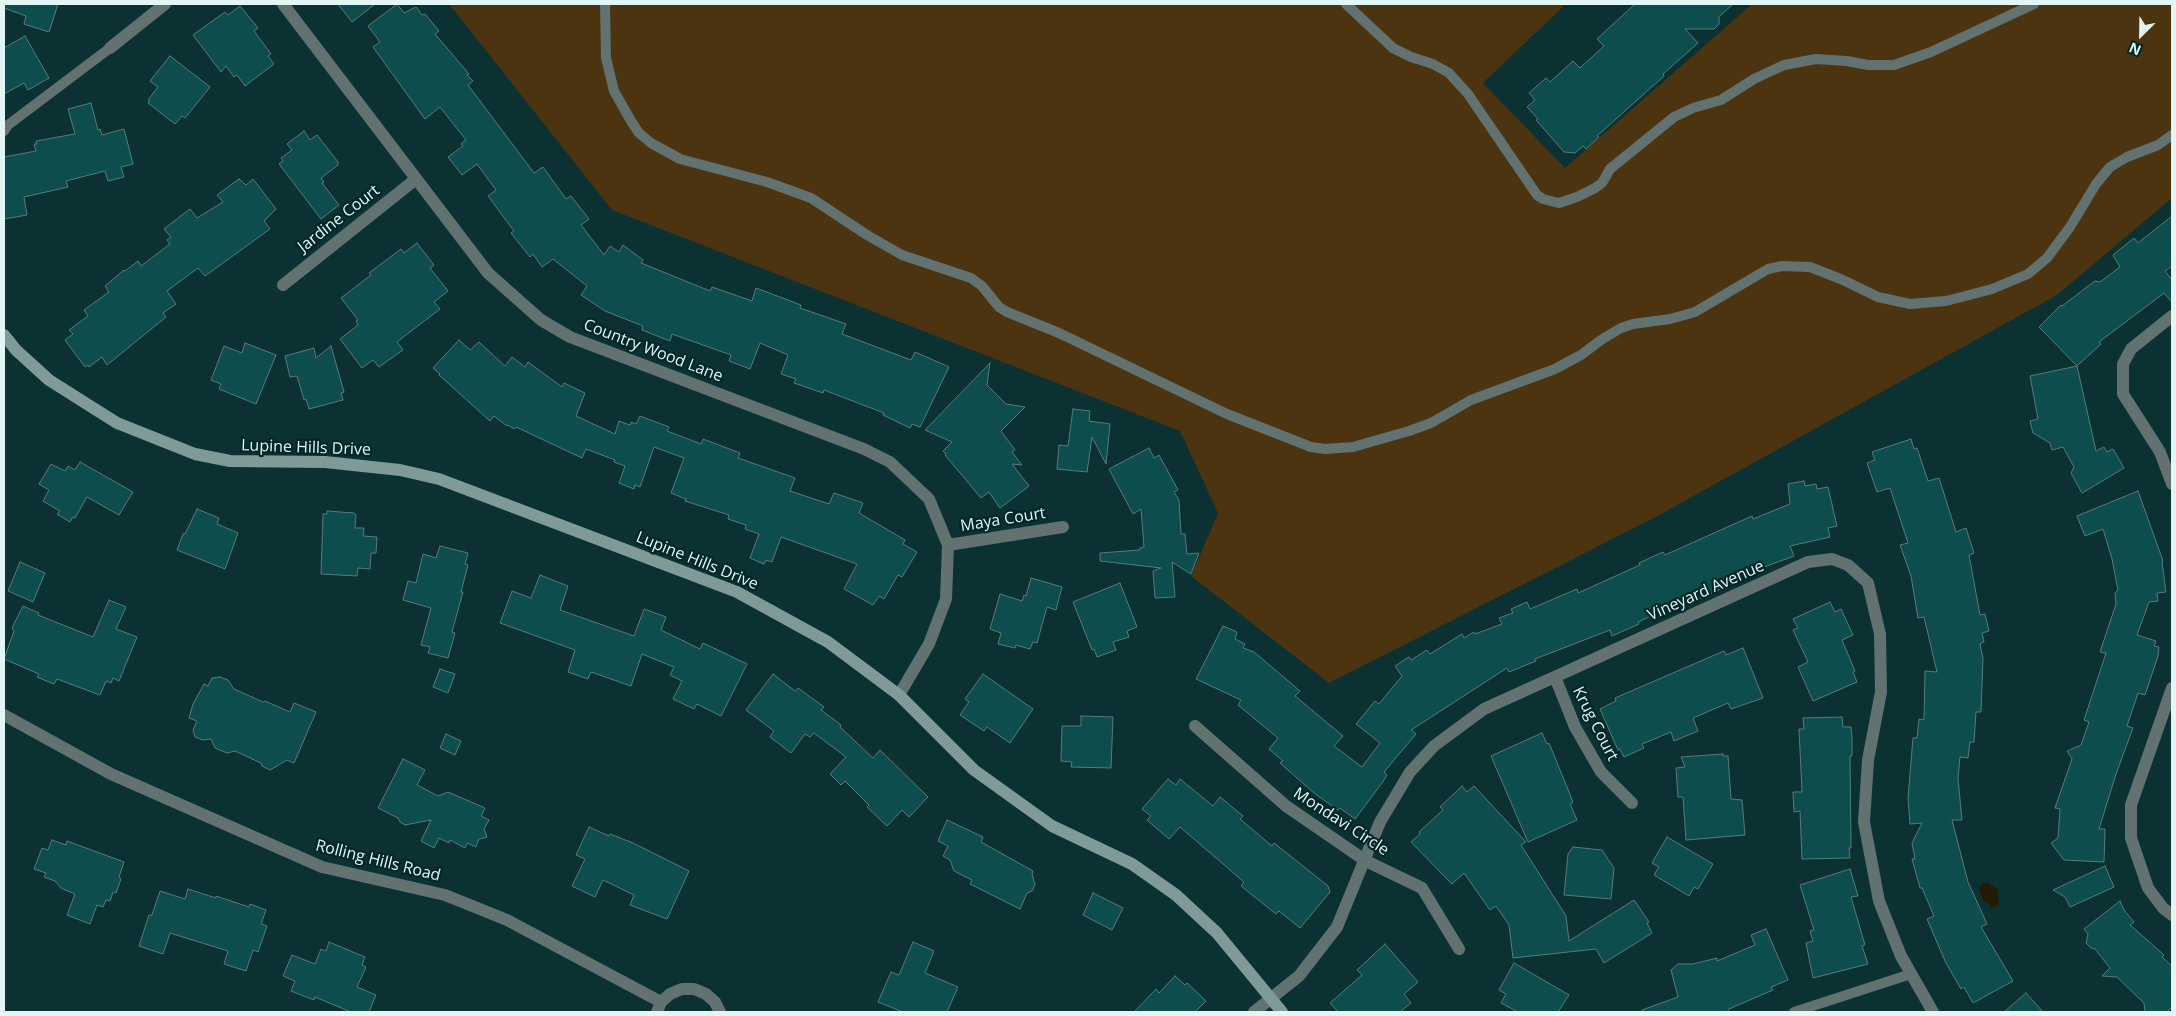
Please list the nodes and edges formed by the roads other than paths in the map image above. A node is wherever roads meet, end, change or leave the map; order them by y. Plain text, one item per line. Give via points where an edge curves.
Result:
1 (165, 4) edge
2 (283, 4) edge
3 (605, 4) edge
4 (1346, 4) edge
5 (2034, 4) edge
6 (110, 48) joint
7 (4, 131) edge
8 (2172, 135) edge
9 (416, 179) junction
10 (283, 285) dead end
11 (2172, 316) edge
12 (4, 336) edge
13 (2172, 484) edge
14 (1063, 526) dead end
15 (948, 545) junction
16 (1555, 677) junction
17 (2172, 688) edge
18 (898, 695) junction
19 (4, 715) edge
20 (1195, 726) dead end
21 (1632, 803) dead end
22 (1366, 861) junction
23 (2172, 915) edge
24 (1459, 949) dead end
25 (1911, 974) junction
26 (1270, 999) junction
27 (659, 1007) edge
28 (720, 1012) edge
29 (1254, 1012) edge
30 (1282, 1012) edge
31 (1794, 1012) edge
32 (1933, 1012) edge

1 - 6 street
2 - 9 street, Country Wood Lane
3 - 8 lane via 606,58 614,91 631,122 651,143 680,159 767,182 811,198 902,256 971,278 1007,312 1059,333 1227,414 1325,449 1353,447 1431,423 1471,400 1555,369 1621,328 1670,320 1694,312 1768,269 1810,267 1878,297 1910,304 1946,301 1992,290 2028,274 2047,258 2110,167
4 - 5 lane via 1393,48 1449,73 1537,195 1558,203 1602,183 1610,169 1674,117 1721,100 1784,65 1816,59 1894,65 1931,52
6 - 7 lane
9 - 10 street, Jardine Court
9 - 15 street, Country Wood Lane via 488,273 541,320 570,337 864,449 890,462 929,499
11 - 13 street via 2131,349 2122,364 2123,394 2160,452
12 - 18 street, Lupine Hills Drive via 48,380 117,422 195,454 230,461 325,462 400,470 439,479 737,592 828,642
14 - 15 street, Maya Court
15 - 18 street, Country Wood Lane via 946,598 929,644
16 - 21 street, Krug Court via 1575,728 1601,772
16 - 22 street, Vineyard Avenue via 1484,709 1434,746 1410,772 1380,822
16 - 25 street, Vineyard Avenue via 1808,562 1832,559 1848,564 1868,582 1880,634 1881,692 1868,760 1864,822 1879,901
17 - 23 street via 2131,805 2131,838 2148,888
18 - 26 street, Lupine Hills Drive via 974,770 1052,826 1132,864 1176,895 1216,932
19 - 27 street, Rolling Hills Road via 111,774 322,867 445,894 507,920
20 - 22 street, Mondavi Circle via 1286,806
22 - 24 street, Mondavi Circle via 1422,888
22 - 26 street, Vineyard Avenue via 1337,927 1298,976
25 - 31 lane
25 - 32 street, Vineyard Avenue
26 - 29 street, Vineyard Avenue
26 - 30 street, Lupine Hills Drive
27 - 28 street, Rolling Hills Road via 670,994 694,989 706,994

